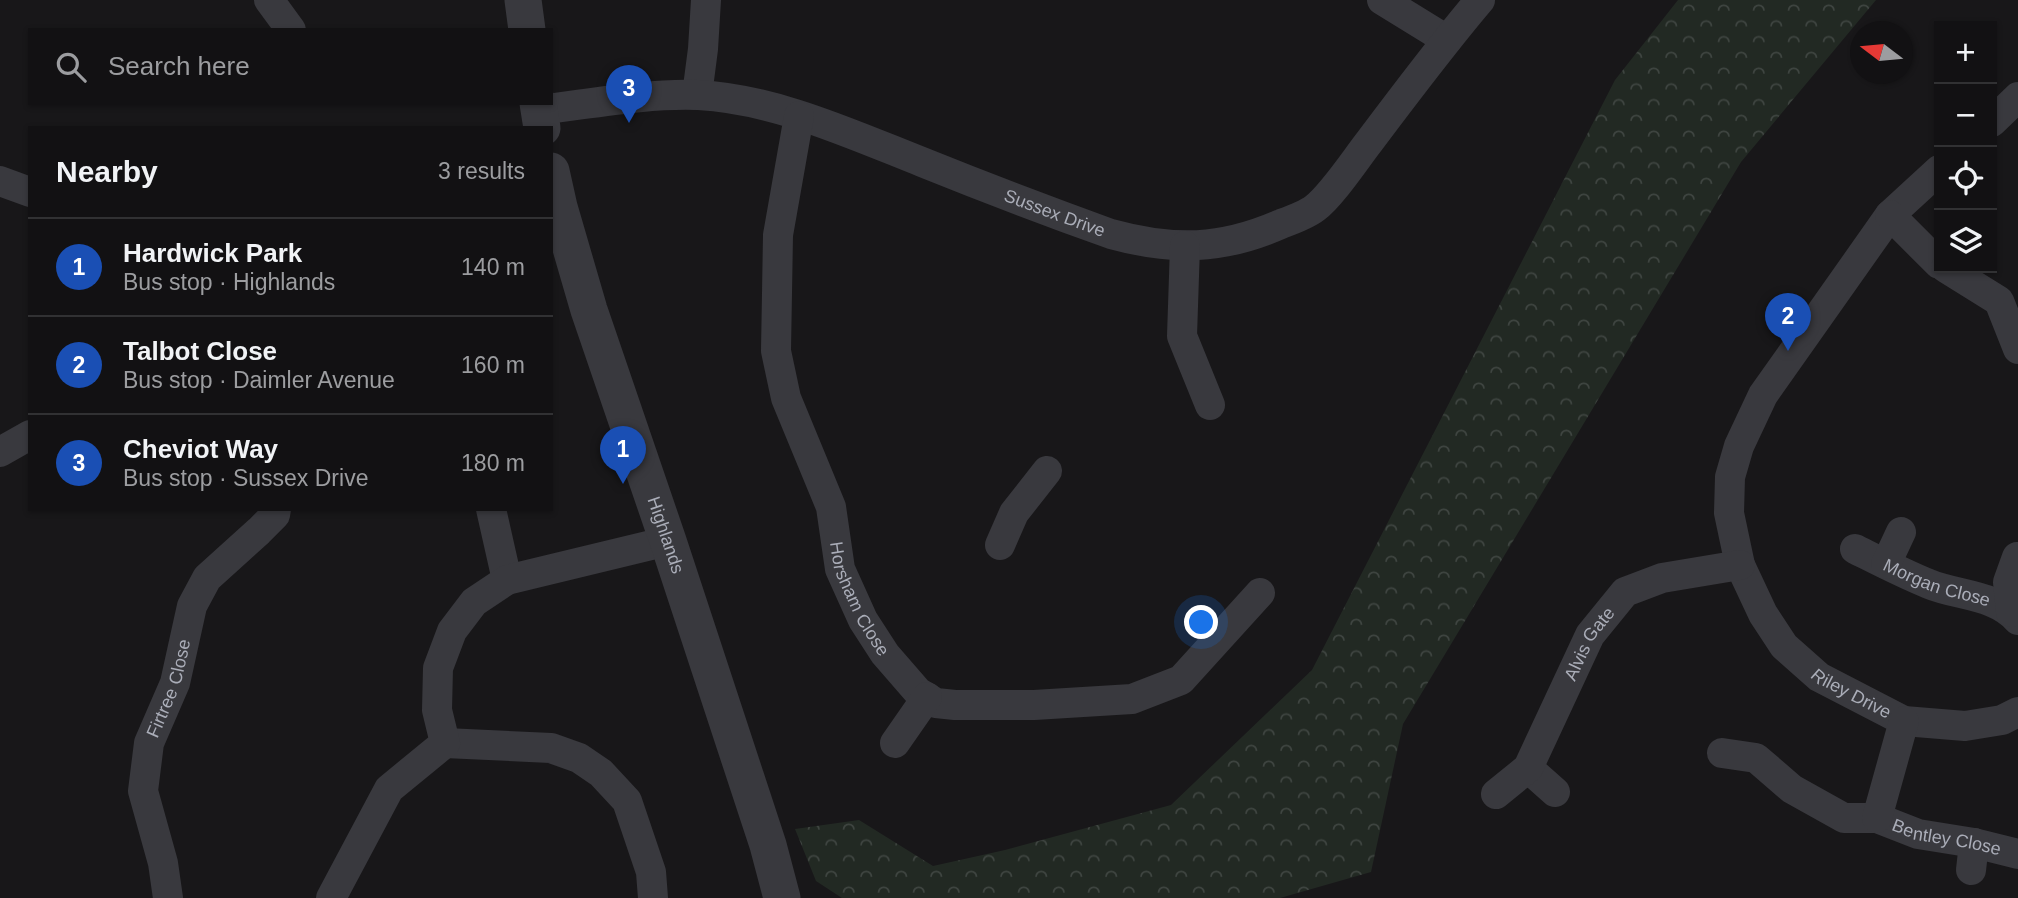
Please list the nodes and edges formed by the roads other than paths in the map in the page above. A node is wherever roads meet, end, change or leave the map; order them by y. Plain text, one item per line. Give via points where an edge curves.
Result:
1 (269, 0) edge
2 (523, 0) edge
3 (706, 0) edge
4 (1382, 0) edge
5 (1480, 0) edge
6 (290, 28) edge
7 (527, 28) edge
8 (1447, 40) junction
9 (696, 95) junction
10 (2018, 97) edge
11 (540, 114) edge
12 (799, 116) junction
13 (1997, 116) edge
14 (1934, 175) edge
15 (553, 180) edge
16 (0, 181) edge
17 (28, 190) edge
18 (1890, 215) junction
19 (1185, 246) junction
20 (1934, 259) edge
21 (1954, 273) edge
22 (2018, 349) edge
23 (1210, 405) dead end
24 (28, 436) edge
25 (0, 452) edge
26 (1047, 471) dead end
27 (276, 511) edge
28 (491, 511) edge
29 (1901, 532) dead end
30 (668, 541) junction
31 (1000, 545) dead end
32 (1855, 549) dead end
33 (2017, 557) edge
34 (1886, 564) junction
35 (1740, 565) junction
36 (507, 580) junction
37 (1260, 593) dead end
38 (2014, 616) edge
39 (927, 697) junction
40 (2018, 712) edge
41 (1904, 721) junction
42 (445, 743) junction
43 (895, 743) dead end
44 (1722, 753) dead end
45 (1528, 768) junction
46 (1555, 792) dead end
47 (1496, 794) dead end
48 (1877, 818) junction
49 (2018, 854) edge
50 (168, 898) edge
51 (331, 898) edge
52 (653, 898) edge
53 (782, 898) edge

1 - 6 street
2 - 7 street
3 - 9 street
4 - 8 street
5 - 8 street, Sussex Drive
8 - 19 street, Sussex Drive via 1315,208 1252,237
9 - 11 street, Sussex Drive via 632,99
9 - 12 street, Sussex Drive via 747,100
10 - 13 street
12 - 19 street, Sussex Drive via 1111,234 1142,243
12 - 39 street, Horsham Close via 778,235 776,351 786,398 831,506 840,569 863,620 885,654
14 - 18 street, Riley Drive
15 - 30 street, Highlands via 589,310
16 - 17 street
18 - 20 street
18 - 35 street, Riley Drive via 1763,395 1738,446 1730,477 1729,513
19 - 23 street via 1182,336
21 - 22 street via 1999,301
24 - 25 street
26 - 31 street via 1014,513
27 - 50 street, Firtree Close via 207,578 192,606 176,683 149,743 143,791
28 - 36 street
29 - 34 street
30 - 36 street
30 - 53 street, Highlands
32 - 34 street, Morgan Close
33 - 38 street via 2008,582
34 - 38 street, Morgan Close via 1931,585 1989,601
35 - 41 street, Riley Drive via 1784,646 1819,677
35 - 45 street, Alvis Gate via 1662,578 1625,592 1590,635
36 - 42 street via 474,602 452,631 438,667 437,710
37 - 39 street, Horsham Close via 1181,680 1132,699 955,705
39 - 43 street
40 - 41 street, Riley Drive via 2002,720 1965,726
41 - 48 street, Bentley Close
42 - 51 street via 389,789
42 - 52 street via 551,748 579,758 601,773 627,801 651,872
44 - 48 street, Bentley Close via 1756,758 1792,789 1844,818
45 - 46 street
45 - 47 street, Alvis Gate
48 - 49 street, Bentley Close via 1973,856

